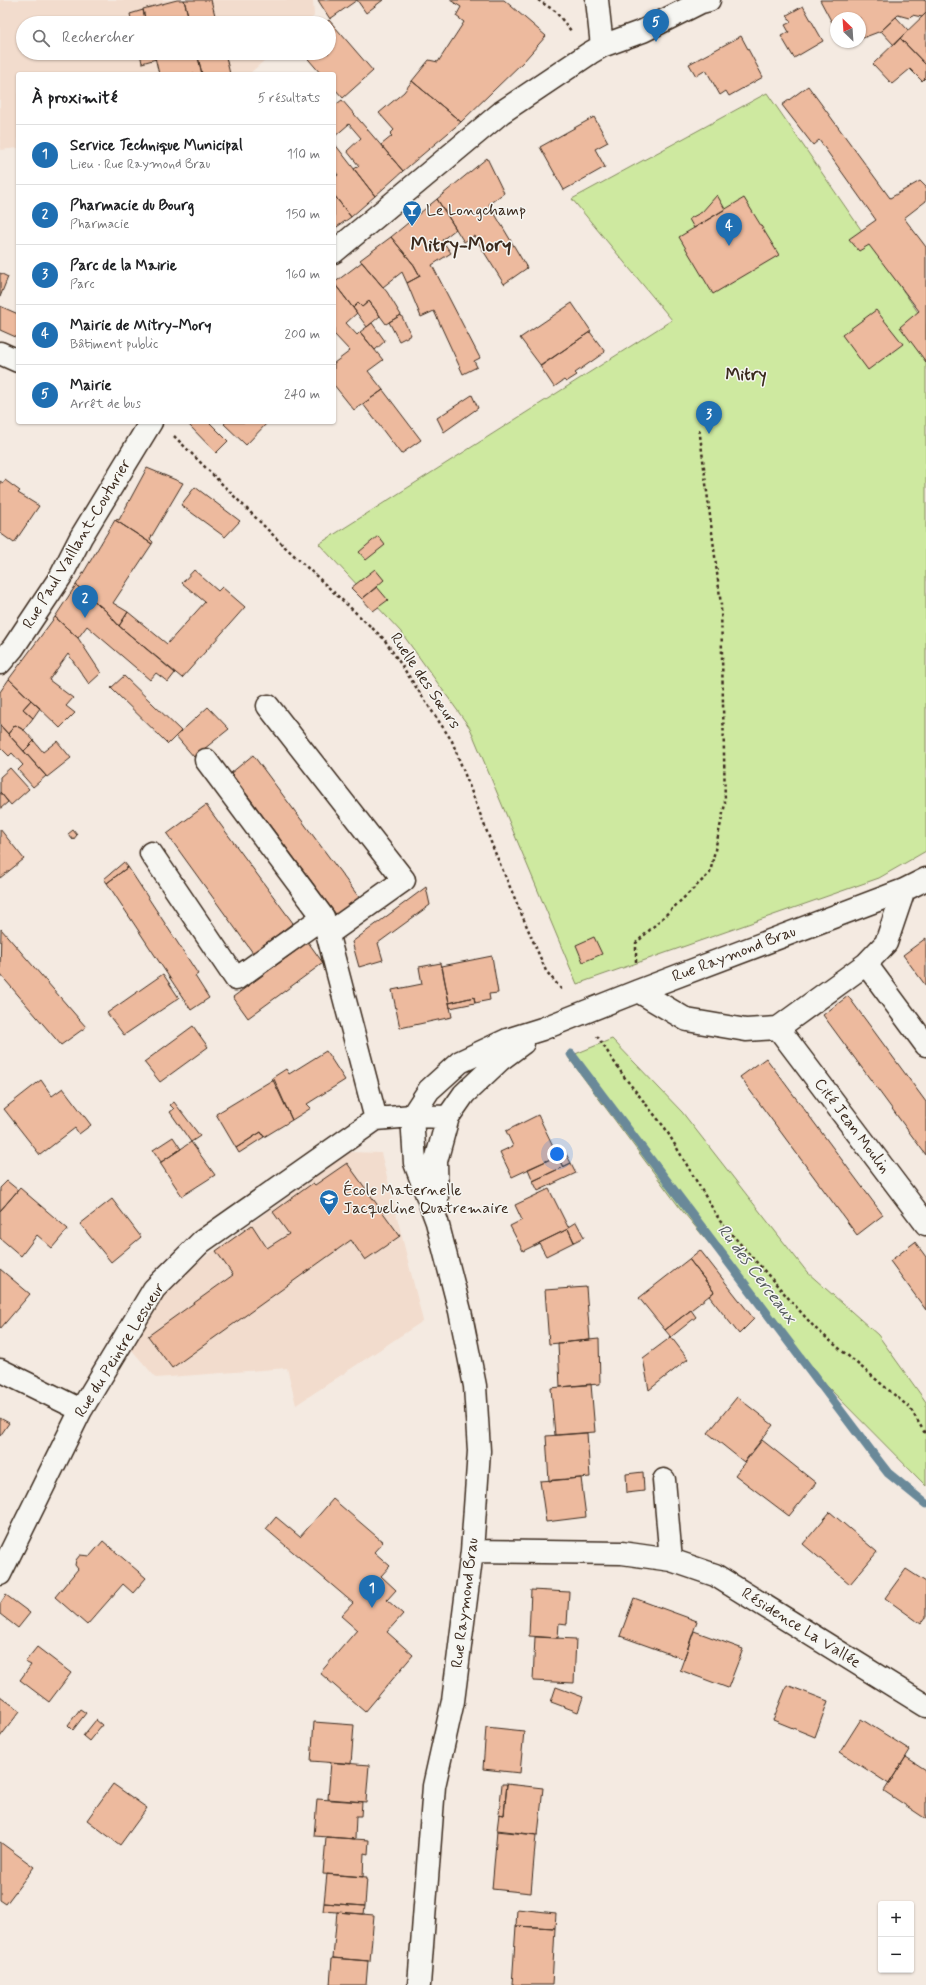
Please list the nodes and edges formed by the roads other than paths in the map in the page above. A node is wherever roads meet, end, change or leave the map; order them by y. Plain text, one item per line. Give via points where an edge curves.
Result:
1 (597, 0) edge
2 (700, 1) edge
3 (596, 49) junction
4 (336, 250) edge
5 (160, 427) edge
6 (0, 663) edge
7 (268, 706) dead end
8 (206, 760) dead end
9 (151, 853) dead end
10 (926, 879) edge
11 (904, 890) junction
12 (326, 925) junction
13 (866, 964) junction
14 (638, 991) junction
15 (778, 1028) junction
16 (542, 1029) junction
17 (926, 1045) edge
18 (412, 1116) junction
19 (448, 1117) junction
20 (376, 1119) junction
21 (437, 1222) junction
22 (926, 1224) edge
23 (0, 1370) edge
24 (81, 1410) junction
25 (664, 1480) dead end
26 (472, 1551) junction
27 (671, 1560) junction
28 (0, 1574) edge
29 (926, 1706) edge
30 (419, 1985) edge

1 - 3 street
2 - 3 street via 643,31
3 - 4 street via 502,112
5 - 6 street, Rue Paul Vaillant-Couturier via 81,537 61,576 13,648
7 - 12 street via 404,880
8 - 12 street
9 - 12 street via 236,979
10 - 11 street, Rue Raymond Brau
11 - 13 street via 886,943
11 - 14 street, Rue Raymond Brau
12 - 20 street
13 - 15 street
13 - 17 street
14 - 15 street via 687,1020 746,1030
14 - 16 street, Rue Raymond Brau
15 - 22 street, Cité Jean Moulin
16 - 18 street, Rue Raymond Brau via 507,1040 460,1062 429,1090
16 - 19 street, Rue Raymond Brau via 500,1060 464,1094
18 - 19 street
18 - 20 street
18 - 21 street, Rue Raymond Brau via 415,1163
19 - 21 street, Rue Raymond Brau via 436,1161
20 - 24 street, Rue du Peintre Lesueur via 201,1242 154,1289
21 - 26 street, Rue Raymond Brau via 460,1311 475,1386 479,1451
23 - 24 street
24 - 28 street, Rue du Peintre Lesueur
25 - 27 street
26 - 27 street, Résidence La Vallée via 622,1553
26 - 30 street, Rue Raymond Brau via 453,1701 434,1786
27 - 29 street, Résidence La Vallée via 715,1575

